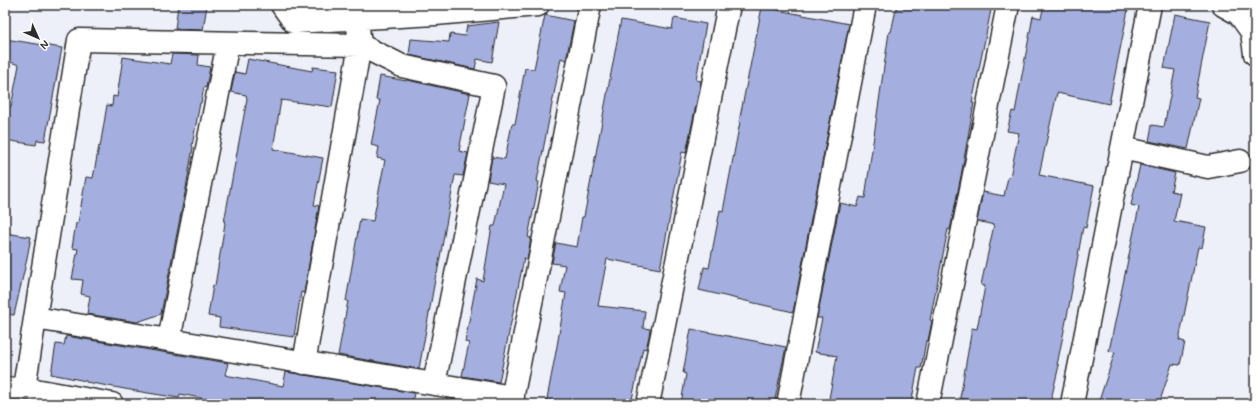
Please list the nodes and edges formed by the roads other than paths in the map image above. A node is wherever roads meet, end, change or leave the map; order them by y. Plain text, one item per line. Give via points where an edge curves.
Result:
1 (282, 5) edge
2 (538, 5) edge
3 (590, 5) edge
4 (729, 5) edge
5 (865, 5) edge
6 (1008, 5) edge
7 (1150, 5) edge
8 (1223, 5) edge
9 (434, 10) edge
10 (358, 18) junction
11 (1254, 32) edge
12 (228, 43) junction
13 (360, 45) junction
14 (1255, 54) edge
15 (1122, 148) junction
16 (1240, 161) dead end
17 (35, 318) junction
18 (169, 340) junction
19 (304, 362) junction
20 (434, 384) junction
21 (14, 389) edge
22 (512, 400) edge
23 (112, 404) edge
24 (648, 404) edge
25 (788, 404) edge
26 (928, 404) edge
27 (1072, 404) edge

1 - 10 street via 294,22
2 - 9 street
3 - 22 street
4 - 24 street
5 - 25 street
6 - 26 street
7 - 15 street
8 - 11 street via 1239,14
9 - 10 street
10 - 13 street
11 - 14 street
12 - 13 street
12 - 17 street via 79,40
12 - 18 street
13 - 19 street
13 - 20 street via 402,66 494,86
15 - 16 street via 1208,166
15 - 27 street
17 - 18 street
17 - 21 street
18 - 19 street
19 - 20 street
20 - 22 street
21 - 23 street

